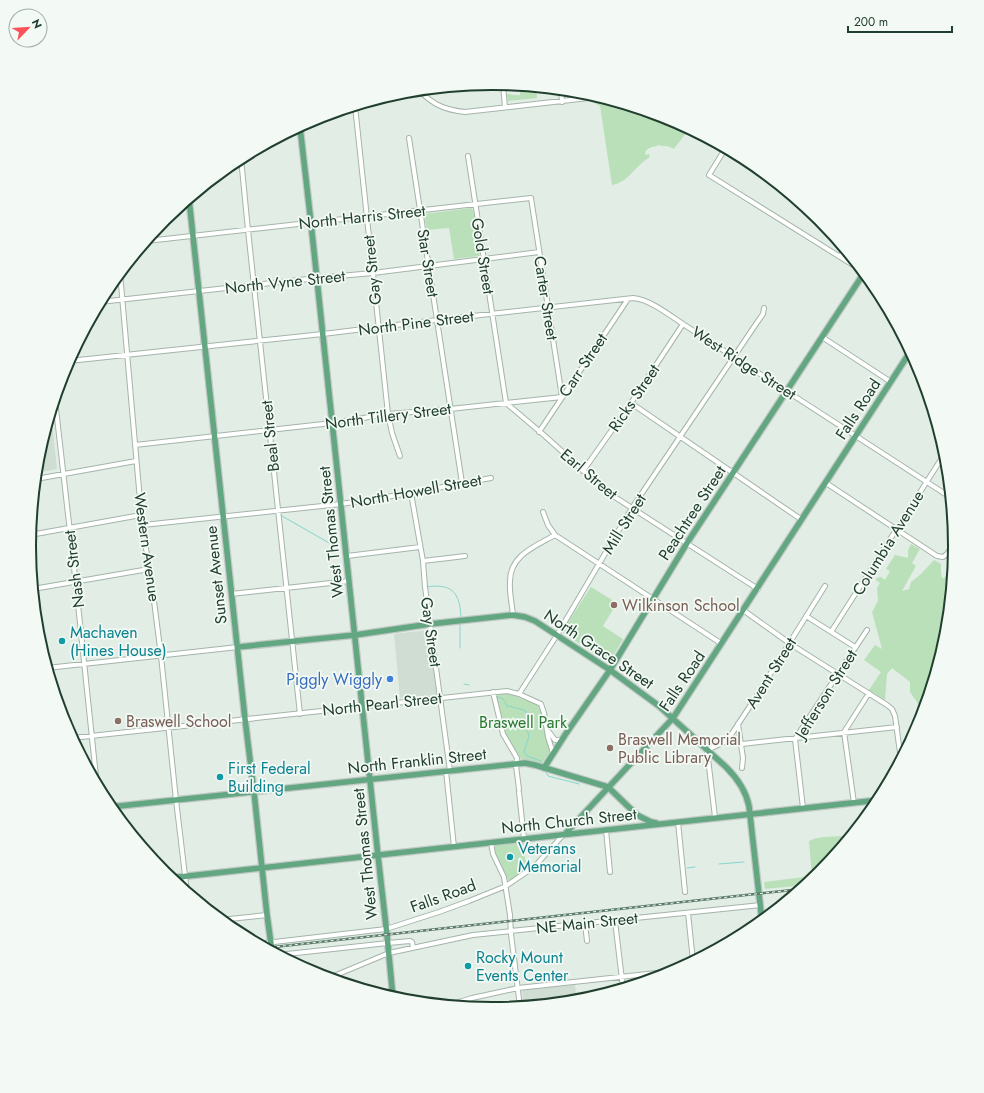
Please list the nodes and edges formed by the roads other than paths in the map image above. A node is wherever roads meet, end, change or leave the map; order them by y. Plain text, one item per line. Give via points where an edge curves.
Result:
1 (504, 90) edge
2 (424, 95) edge
3 (561, 96) edge
4 (582, 99) edge
5 (562, 102) junction
6 (505, 107) junction
7 (355, 112) edge
8 (301, 133) edge
9 (409, 138) dead end
10 (722, 153) edge
11 (468, 156) dead end
12 (243, 165) edge
13 (531, 198) joint
14 (475, 204) junction
15 (190, 205) edge
16 (420, 211) junction
17 (367, 217) junction
18 (311, 223) junction
19 (248, 230) junction
20 (193, 236) junction
21 (155, 240) edge
22 (539, 252) junction
23 (842, 254) edge
24 (840, 257) junction
25 (484, 260) junction
26 (848, 262) edge
27 (428, 266) junction
28 (373, 273) junction
29 (317, 278) junction
30 (861, 278) edge
31 (121, 282) edge
32 (254, 285) junction
33 (199, 291) junction
34 (628, 299) junction
35 (123, 300) junction
36 (108, 301) edge
37 (548, 308) junction
38 (764, 308) dead end
39 (492, 314) junction
40 (437, 320) junction
41 (683, 324) junction
42 (378, 327) junction
43 (323, 334) junction
44 (822, 337) junction
45 (260, 340) junction
46 (204, 347) junction
47 (128, 355) junction
48 (734, 357) junction
49 (907, 357) edge
50 (76, 360) edge
51 (891, 382) junction
52 (787, 391) junction
53 (562, 397) junction
54 (506, 403) junction
55 (631, 403) junction
56 (450, 409) junction
57 (56, 413) edge
58 (388, 414) junction
59 (332, 422) junction
60 (270, 430) junction
61 (539, 432) junction
62 (214, 436) junction
63 (680, 436) junction
64 (856, 436) junction
65 (135, 445) junction
66 (400, 456) dead end
67 (136, 461) junction
68 (940, 462) edge
69 (583, 471) junction
70 (733, 473) junction
71 (63, 474) junction
72 (42, 478) edge
73 (491, 478) dead end
74 (927, 482) junction
75 (462, 483) junction
76 (826, 483) junction
77 (411, 493) junction
78 (945, 494) edge
79 (341, 504) junction
80 (632, 508) junction
81 (278, 511) junction
82 (543, 512) dead end
83 (141, 515) junction
84 (223, 516) junction
85 (802, 520) junction
86 (143, 525) junction
87 (69, 528) junction
88 (897, 529) junction
89 (36, 534) edge
90 (555, 535) junction
91 (687, 543) junction
92 (420, 547) junction
93 (948, 553) edge
94 (347, 556) junction
95 (465, 556) dead end
96 (422, 562) junction
97 (599, 564) junction
98 (149, 569) junction
99 (76, 581) junction
100 (349, 581) junction
101 (825, 586) dead end
102 (38, 588) edge
103 (286, 588) junction
104 (758, 589) junction
105 (231, 594) junction
106 (653, 599) junction
107 (743, 610) junction
108 (513, 615) junction
109 (806, 616) junction
110 (430, 624) junction
111 (867, 630) dead end
112 (831, 632) junction
113 (355, 635) junction
114 (557, 635) junction
115 (292, 642) junction
116 (789, 643) junction
117 (722, 644) junction
118 (238, 647) junction
119 (855, 648) junction
120 (161, 656) junction
121 (84, 664) junction
122 (53, 667) edge
123 (610, 670) junction
124 (838, 674) junction
125 (493, 692) junction
126 (869, 693) junction
127 (520, 694) junction
128 (440, 698) junction
129 (362, 706) junction
130 (300, 714) junction
131 (673, 718) junction
132 (245, 719) junction
133 (738, 724) junction
134 (169, 727) junction
135 (897, 727) junction
136 (547, 729) junction
137 (844, 732) junction
138 (92, 736) junction
139 (78, 737) edge
140 (562, 739) junction
141 (795, 739) junction
142 (742, 744) junction
143 (708, 750) junction
144 (900, 750) edge
145 (553, 754) junction
146 (517, 763) junction
147 (544, 768) junction
148 (742, 768) dead end
149 (96, 771) edge
150 (448, 771) junction
151 (370, 779) junction
152 (608, 787) junction
153 (254, 792) junction
154 (176, 800) junction
155 (870, 801) edge
156 (854, 803) junction
157 (117, 806) edge
158 (803, 808) junction
159 (750, 814) junction
160 (638, 815) junction
161 (715, 817) junction
162 (678, 822) junction
163 (663, 824) junction
164 (609, 830) junction
165 (564, 834) junction
166 (524, 839) junction
167 (491, 842) junction
168 (454, 847) junction
169 (378, 856) junction
170 (262, 868) junction
171 (610, 872) dead end
172 (185, 876) junction
173 (178, 877) edge
174 (186, 884) edge
175 (506, 886) junction
176 (685, 892) dead end
177 (761, 905) junction
178 (688, 913) junction
179 (267, 914) junction
180 (762, 914) edge
181 (229, 919) edge
182 (615, 920) junction
183 (585, 924) junction
184 (511, 931) junction
185 (387, 932) junction
186 (587, 941) dead end
187 (388, 942) junction
188 (271, 945) edge
189 (274, 947) edge
190 (413, 948) junction
191 (389, 953) junction
192 (288, 954) edge
193 (692, 956) edge
194 (651, 974) edge
195 (336, 975) edge
196 (622, 977) junction
197 (623, 983) edge
198 (518, 988) junction
199 (392, 991) edge
200 (460, 1002) edge
201 (519, 1002) edge

1 - 6 street
2 - 6 street via 435,104 451,110 465,112
3 - 5 street
4 - 5 street
5 - 6 street
7 - 17 street, Gay Street
8 - 18 main road, West Thomas Street
9 - 16 street, Star Street
10 - 24 street via 709,175
11 - 14 street, Gold Street
12 - 19 street, Beal Street
13 - 14 street, North Harris Street
13 - 22 street, Carter Street
14 - 16 street, North Harris Street
14 - 25 street, Gold Street
15 - 20 main road, Sunset Avenue
16 - 17 street, North Harris Street
16 - 27 street, Star Street
17 - 18 street, North Harris Street
17 - 28 street, Gay Street
18 - 19 street, North Harris Street
18 - 29 main road, West Thomas Street
19 - 20 street, North Harris Street
19 - 32 street, Beal Street
20 - 21 street, North Harris Street
20 - 33 main road, Sunset Avenue
22 - 25 street, North Vyne Street
22 - 37 street, Carter Street
23 - 24 street
24 - 26 street
25 - 27 street, North Vyne Street
25 - 39 street, Gold Street
27 - 28 street, North Vyne Street
27 - 40 street, Star Street
28 - 29 street, North Vyne Street
28 - 42 street, Gay Street
29 - 32 street, North Vyne Street
29 - 43 main road, West Thomas Street
30 - 44 main road, Peachtree Street
31 - 35 street, Western Avenue
32 - 33 street, North Vyne Street
32 - 45 street, Beal Street
33 - 35 street, North Vyne Street
33 - 46 main road, Sunset Avenue
34 - 37 street, North Pine Street
34 - 41 street, West Ridge Street via 639,298
34 - 53 street, Carr Street
35 - 36 street, North Vyne Street
35 - 47 street, Western Avenue
37 - 39 street, North Pine Street
37 - 53 street, Carter Street
38 - 48 street, Mill Street
39 - 40 street, North Pine Street
39 - 54 street, Gold Street
40 - 42 street, North Pine Street
40 - 56 street, Star Street
41 - 48 street, West Ridge Street
41 - 55 street, Ricks Street
42 - 43 street, North Pine Street
42 - 58 street, Gay Street
43 - 45 street, North Pine Street
43 - 59 main road, West Thomas Street
44 - 51 street
44 - 52 main road, Peachtree Street
45 - 46 street, North Pine Street
45 - 60 street, Beal Street
46 - 47 street, North Pine Street
46 - 62 main road, Sunset Avenue
47 - 50 street, North Pine Street
47 - 65 street, Western Avenue
48 - 52 street, West Ridge Street
48 - 63 street, Mill Street
49 - 51 main road, Falls Road
51 - 64 main road, Falls Road
52 - 64 street, West Ridge Street
52 - 70 main road, Peachtree Street
53 - 54 street, North Tillery Street
53 - 61 street, Carr Street
54 - 56 street, North Tillery Street
54 - 61 street, Earl Street
55 - 63 street
55 - 69 street, Ricks Street
56 - 58 street, North Tillery Street
56 - 75 street, Star Street
57 - 71 street, Nash Street
58 - 59 street, North Tillery Street
58 - 66 street, Gay Street
59 - 60 street, North Tillery Street
59 - 79 main road, West Thomas Street
60 - 62 street, North Tillery Street
60 - 81 street, Beal Street
61 - 69 street, Earl Street
62 - 65 street, North Tillery Street
62 - 84 main road, Sunset Avenue
63 - 70 street
63 - 80 street, Mill Street
64 - 74 street, West Ridge Street
64 - 76 main road, Falls Road
65 - 67 street, Western Avenue
67 - 71 street
67 - 83 street, Western Avenue
68 - 74 street, Columbia Avenue
69 - 80 street, Earl Street via 607,492
70 - 85 street
70 - 91 main road, Peachtree Street
71 - 72 street
71 - 87 street, Nash Street
73 - 75 street, North Howell Street
74 - 78 street, West Ridge Street
74 - 88 street, Columbia Avenue
75 - 77 street, North Howell Street
76 - 85 main road, Falls Road
76 - 88 street
77 - 79 street, North Howell Street
77 - 92 street, Gay Street
79 - 81 street, North Howell Street
79 - 94 main road, West Thomas Street
80 - 91 street, Earl Street
80 - 97 street, Mill Street
81 - 84 street, North Howell Street
81 - 103 street, Beal Street
82 - 90 street
83 - 86 street, Western Avenue
83 - 87 street
84 - 86 street, North Howell Street
84 - 105 main road, Sunset Avenue
85 - 104 main road, Falls Road
86 - 98 street, Western Avenue
87 - 89 street
87 - 99 street, Nash Street
88 - 93 street via 937,556 943,557
88 - 112 street, Columbia Avenue
90 - 97 street
90 - 108 street via 527,551 514,564 510,580
91 - 104 street, Earl Street
91 - 106 main road, Peachtree Street
92 - 94 street
92 - 96 street, Gay Street
94 - 100 main road, West Thomas Street
95 - 96 street
96 - 110 street, Gay Street
97 - 106 street
97 - 114 street, Mill Street
98 - 99 street
98 - 120 street, Western Avenue
99 - 102 street
99 - 121 street, Nash Street
100 - 103 street
100 - 113 main road, West Thomas Street
101 - 109 street, Avent Street
103 - 105 street
103 - 115 street, Beal Street
104 - 107 main road, Falls Road
105 - 118 main road, Sunset Avenue
106 - 117 street
106 - 123 main road, Peachtree Street
107 - 116 street
107 - 117 main road, Falls Road
108 - 110 main road, North Grace Street
108 - 114 main road, North Grace Street via 535,621
109 - 112 street
109 - 116 street, Avent Street
110 - 113 main road, North Grace Street
110 - 128 street, Gay Street
111 - 119 street, Jefferson Street
112 - 119 street
113 - 115 main road, North Grace Street
113 - 129 main road, West Thomas Street
114 - 123 main road, North Grace Street
114 - 127 street, Mill Street
115 - 118 main road, North Grace Street
115 - 130 street, Beal Street
116 - 124 street
116 - 133 street, Avent Street
117 - 131 main road, Falls Road
118 - 120 street
118 - 132 main road, Sunset Avenue
119 - 124 street, Jefferson Street
120 - 121 street
120 - 134 street, Western Avenue
121 - 122 street
121 - 138 street, Nash Street
123 - 131 main road, North Grace Street
123 - 140 main road, Peachtree Street
124 - 126 street
124 - 141 street, Jefferson Street
125 - 127 street, North Pearl Street via 507,691
125 - 128 street, North Pearl Street
125 - 146 street via 503,734 517,758
126 - 135 street via 892,710
126 - 137 street
127 - 136 street, North Pearl Street via 540,704
128 - 129 street, North Pearl Street
128 - 150 street, Gay Street
129 - 130 street, North Pearl Street
129 - 151 main road, West Thomas Street
130 - 132 street, North Pearl Street
131 - 143 main road, North Grace Street
131 - 152 main road, Falls Road
132 - 134 street, North Pearl Street
132 - 153 main road, Sunset Avenue
133 - 142 street
133 - 143 street, Avent Street via 727,741
134 - 138 street, North Pearl Street
134 - 154 street, Western Avenue
135 - 137 street
135 - 144 street
136 - 140 street via 553,739
136 - 145 street, North Pearl Street
137 - 141 street
137 - 156 street
138 - 139 street, North Pearl Street
138 - 149 street, Nash Street
140 - 145 main road, Peachtree Street
141 - 142 street
141 - 158 street, Jefferson Street
142 - 148 street
143 - 159 main road, North Grace Street via 740,784 748,801
143 - 161 street
145 - 147 main road, Peachtree Street
146 - 147 main road, North Franklin Street
146 - 150 main road, North Franklin Street
146 - 166 street
147 - 152 main road, North Franklin Street
150 - 151 main road, North Franklin Street
150 - 168 street, Gay Street
151 - 153 main road, North Franklin Street
151 - 169 main road, West Thomas Street
152 - 160 main road
152 - 165 main road, Falls Road
153 - 154 main road, North Franklin Street
153 - 170 main road, Sunset Avenue
154 - 157 main road, North Franklin Street
154 - 172 street, Western Avenue
155 - 156 main road, North Church Street
156 - 158 main road, North Church Street
158 - 159 main road, North Church Street
159 - 161 main road, North Church Street
159 - 177 main road, North Grace Street
160 - 163 main road via 651,822
160 - 164 main road via 637,824
161 - 162 main road, North Church Street
162 - 163 main road, North Church Street
162 - 176 street
163 - 164 main road, North Church Street
164 - 165 main road, North Church Street
164 - 171 street
165 - 166 main road, North Church Street
165 - 175 street, Falls Road via 536,865
166 - 167 main road, North Church Street
167 - 168 main road, North Church Street
167 - 175 street
168 - 169 main road, North Church Street
169 - 170 main road, North Church Street
169 - 185 main road, West Thomas Street
170 - 172 main road, North Church Street
170 - 179 main road, Sunset Avenue
172 - 173 main road, North Church Street
172 - 174 street, Western Avenue
175 - 184 street
175 - 185 street, Falls Road
177 - 178 street, NE Main Street
177 - 180 main road, North Grace Street
178 - 182 street, NE Main Street
178 - 193 street
179 - 181 street
179 - 188 main road, Sunset Avenue
182 - 183 street, NE Main Street
182 - 196 street
183 - 184 street, NE Main Street
183 - 186 street
184 - 190 street, NE Main Street via 473,935
184 - 198 street
185 - 187 main road, West Thomas Street
185 - 189 street, Falls Road
187 - 190 street via 410,941
187 - 191 main road, West Thomas Street
187 - 192 street
190 - 191 street, NE Main Street
191 - 195 street, NE Main Street
191 - 199 main road, West Thomas Street
194 - 196 street
196 - 197 street
196 - 198 street
198 - 200 street
198 - 201 street

